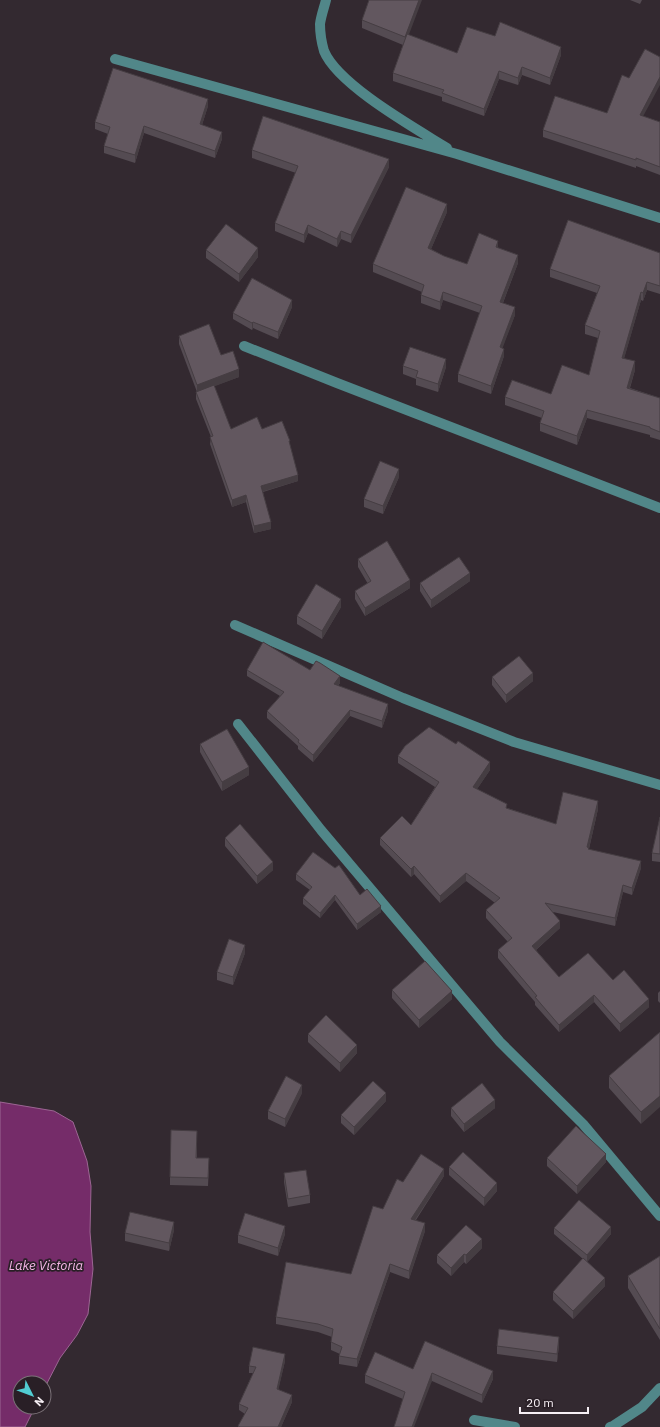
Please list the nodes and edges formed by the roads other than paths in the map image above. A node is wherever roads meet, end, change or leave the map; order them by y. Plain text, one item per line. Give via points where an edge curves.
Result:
1 (326, 0) edge
2 (115, 59) dead end
3 (457, 154) junction
4 (660, 218) edge
5 (244, 346) dead end
6 (660, 508) edge
7 (235, 626) dead end
8 (238, 724) dead end
9 (660, 785) edge
10 (660, 1216) edge
11 (660, 1388) edge
12 (474, 1420) dead end
13 (515, 1427) edge
14 (610, 1427) edge

1 - 3 street via 320,24 324,50 331,65 394,115
2 - 3 street
3 - 4 street
5 - 6 street
7 - 9 street via 514,742
8 - 10 street via 326,836 454,990 500,1042 583,1124
11 - 14 street via 642,1407
12 - 13 street

